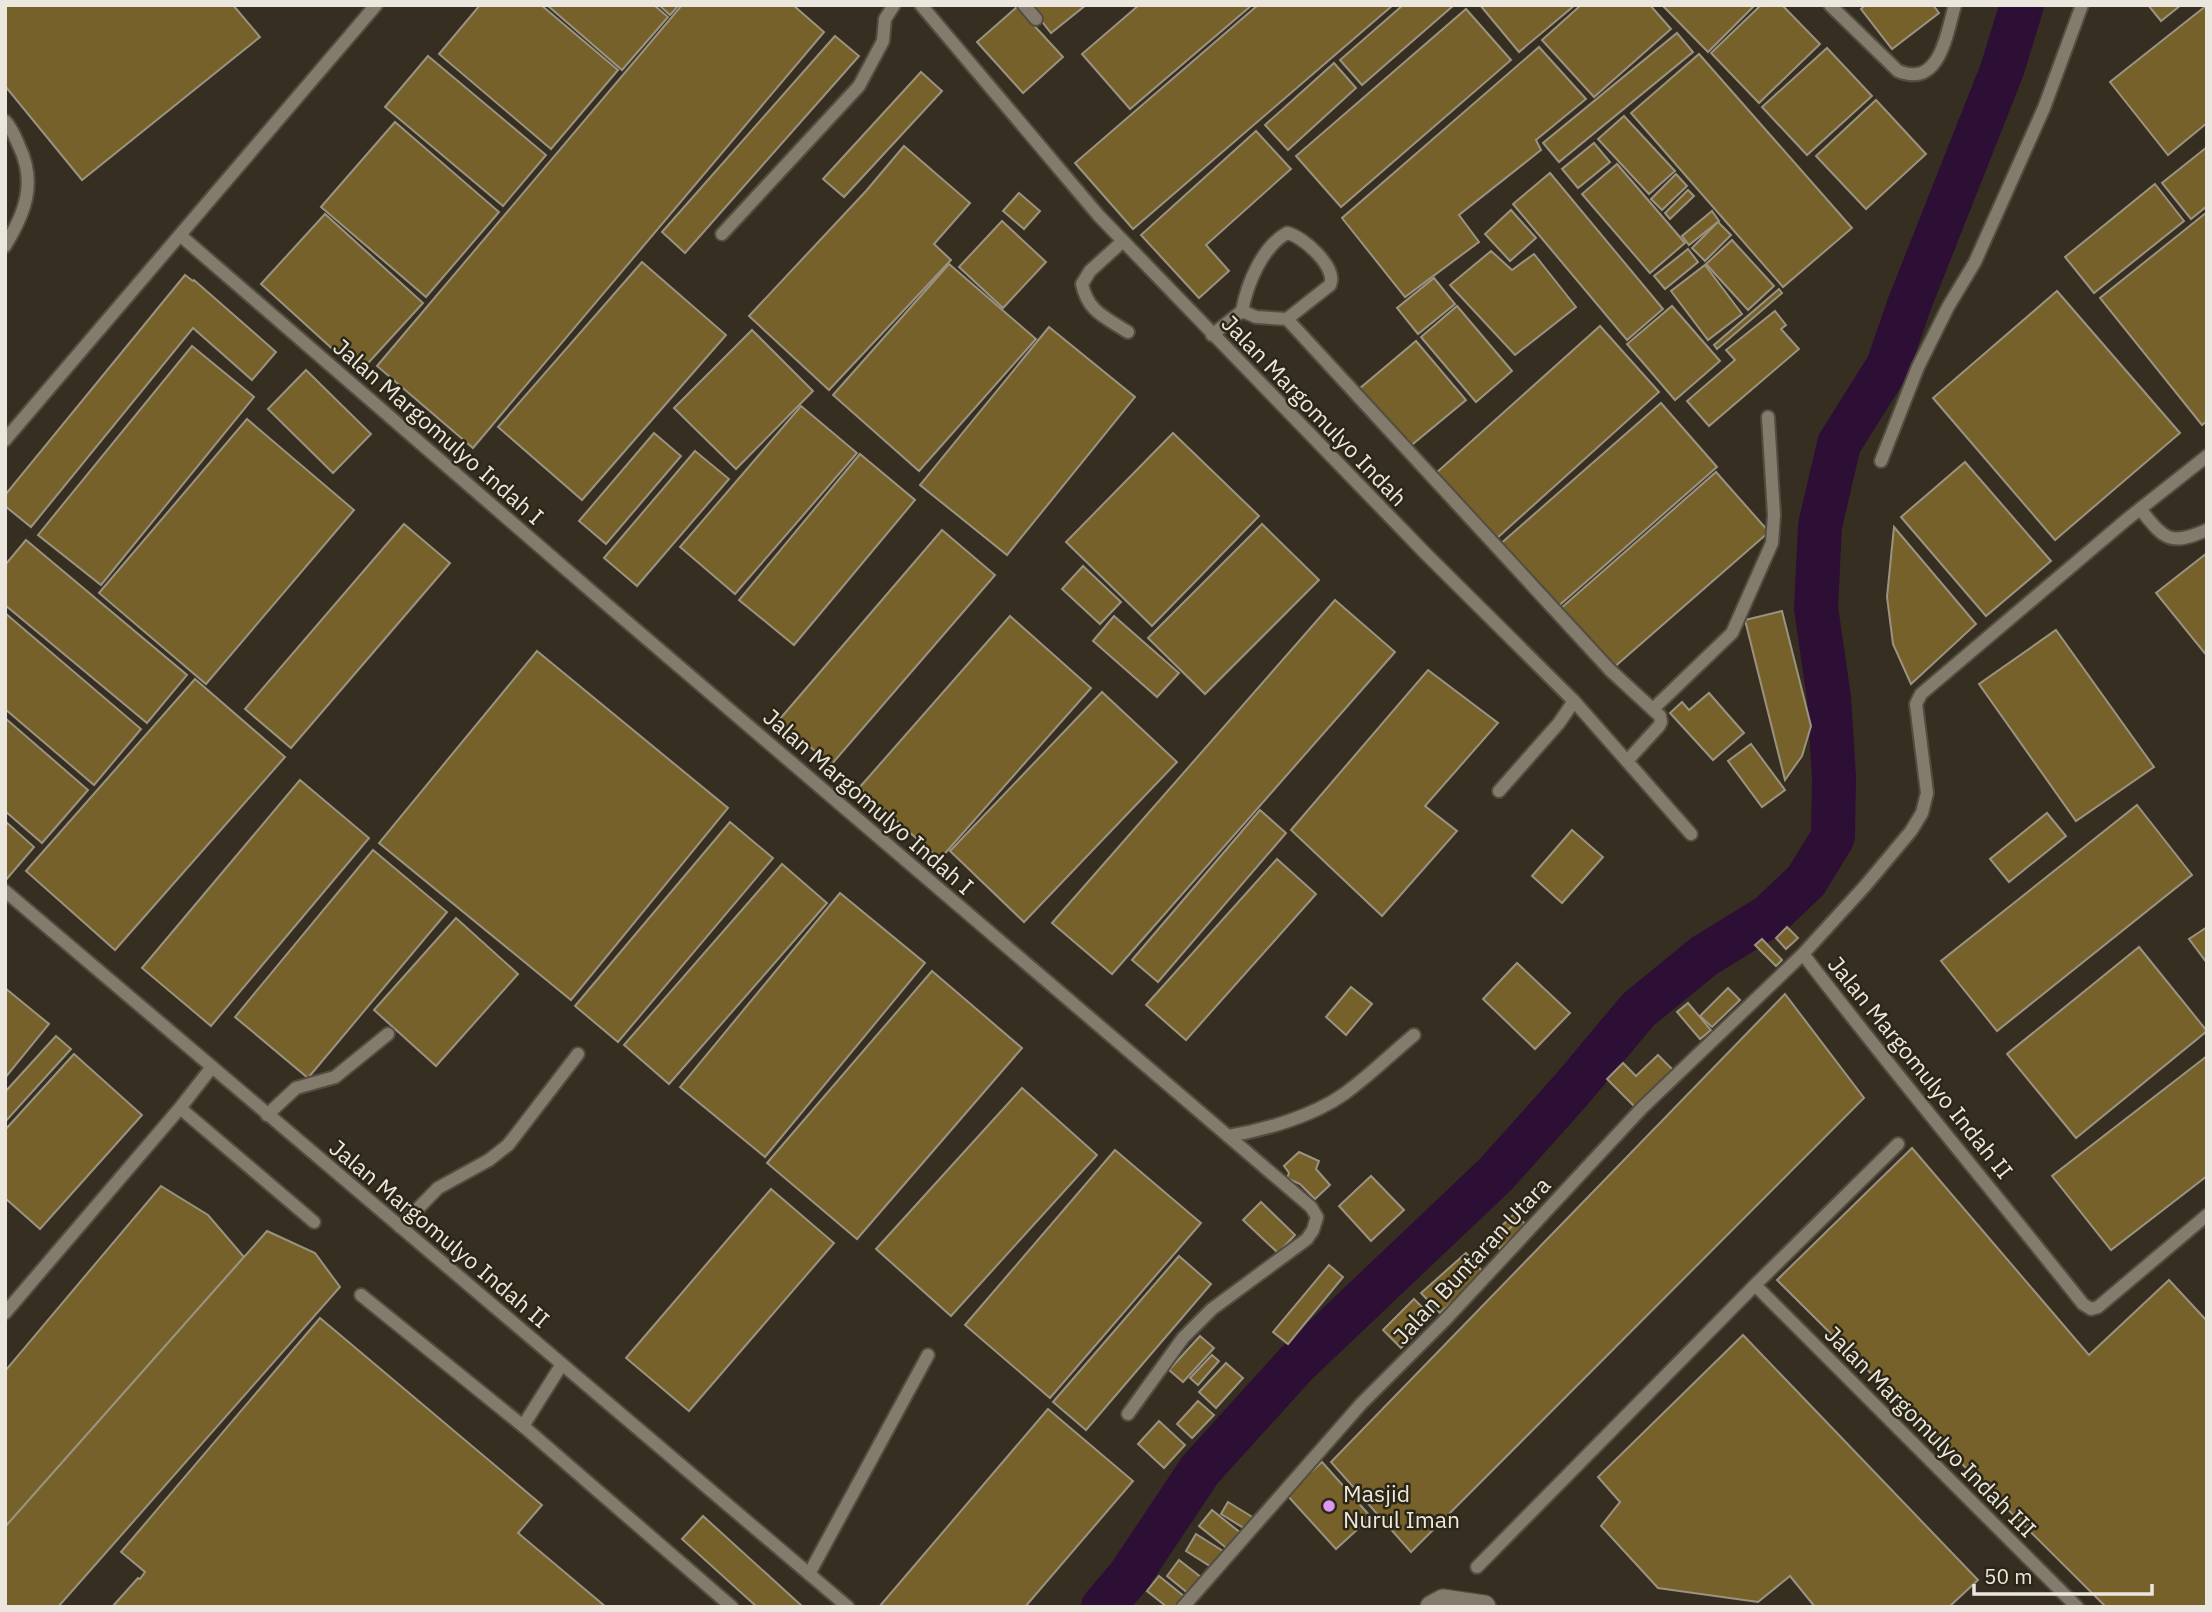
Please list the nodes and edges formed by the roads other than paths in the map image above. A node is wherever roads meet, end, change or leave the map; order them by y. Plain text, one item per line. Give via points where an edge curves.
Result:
1 (376, 5) edge
2 (894, 5) edge
3 (921, 5) edge
4 (1024, 5) edge
5 (1830, 5) edge
6 (1955, 5) edge
7 (2082, 5) edge
8 (1035, 19) dead end
9 (5, 121) edge
10 (722, 234) dead end
11 (181, 236) junction
12 (1123, 241) junction
13 (5, 246) edge
14 (1242, 311) junction
15 (1287, 319) junction
16 (1128, 332) dead end
17 (1212, 335) junction
18 (1768, 417) dead end
19 (5, 440) edge
20 (2207, 456) edge
21 (1881, 461) dead end
22 (2140, 509) junction
23 (2207, 530) edge
24 (1574, 701) junction
25 (1653, 709) junction
26 (1627, 761) junction
27 (1499, 791) dead end
28 (1691, 834) dead end
29 (5, 891) edge
30 (1803, 954) junction
31 (388, 1034) dead end
32 (1414, 1035) dead end
33 (578, 1054) dead end
34 (212, 1068) junction
35 (180, 1108) junction
36 (267, 1115) junction
37 (1228, 1136) junction
38 (1898, 1144) dead end
39 (2207, 1215) edge
40 (314, 1222) dead end
41 (400, 1227) junction
42 (1755, 1284) junction
43 (362, 1295) dead end
44 (5, 1312) edge
45 (928, 1355) dead end
46 (562, 1364) junction
47 (1128, 1414) dead end
48 (523, 1426) junction
49 (1477, 1567) dead end
50 (809, 1574) junction
51 (733, 1607) edge
52 (848, 1607) edge
53 (1183, 1607) edge
54 (1432, 1607) edge
55 (1484, 1607) edge
56 (2077, 1607) edge

1 - 11 lane
2 - 10 lane via 885,19 883,41 859,86
3 - 12 lane, Jalan Margomulyo Indah
4 - 8 lane
5 - 6 lane via 1898,71 1912,76 1933,66
7 - 21 lane via 2038,120 1975,262 1918,367
9 - 13 lane via 26,159 28,192 21,218
11 - 19 lane
11 - 37 lane, Jalan Margomulyo Indah I
12 - 16 lane via 1082,284 1085,300
12 - 17 lane, Jalan Margomulyo Indah
14 - 15 lane
14 - 15 lane via 1245,293 1264,258 1287,233 1301,237 1333,277 1330,285
14 - 17 lane
15 - 25 lane via 1609,670
17 - 24 lane, Jalan Margomulyo Indah
18 - 25 lane via 1772,543 1732,633
20 - 22 lane, Jalan Margomulyo Indah II
22 - 23 lane via 2162,535 2175,540
22 - 30 lane, Jalan Margomulyo Indah II via 1921,694 1916,704 1927,793 1922,813 1865,886
24 - 26 lane, Jalan Margomulyo Indah
24 - 27 lane
25 - 26 lane via 1661,722
26 - 28 lane, Jalan Margomulyo Indah
29 - 34 lane, Jalan Margomulyo Indah II
30 - 39 lane, Jalan Margomulyo Indah II via 2083,1304 2098,1307
30 - 53 lane, Jalan Buntaran Utara via 1642,1108 1361,1404
31 - 36 lane via 335,1077 296,1088
32 - 37 lane via 1321,1107 1256,1132
33 - 41 lane via 508,1145 438,1188
34 - 35 lane
34 - 36 lane, Jalan Margomulyo Indah II
35 - 40 lane
35 - 44 lane
36 - 41 lane, Jalan Margomulyo Indah II
37 - 47 lane, Jalan Margomulyo Indah I via 1311,1208 1317,1217 1313,1230 1307,1240 1212,1309 1183,1338
38 - 42 lane
41 - 46 lane, Jalan Margomulyo Indah II
42 - 49 lane
42 - 56 lane, Jalan Margomulyo Indah III
43 - 48 lane
45 - 50 lane
46 - 48 lane
46 - 50 lane, Jalan Margomulyo Indah II
48 - 51 lane
50 - 52 lane, Jalan Margomulyo Indah II
54 - 55 street via 1443,1601

